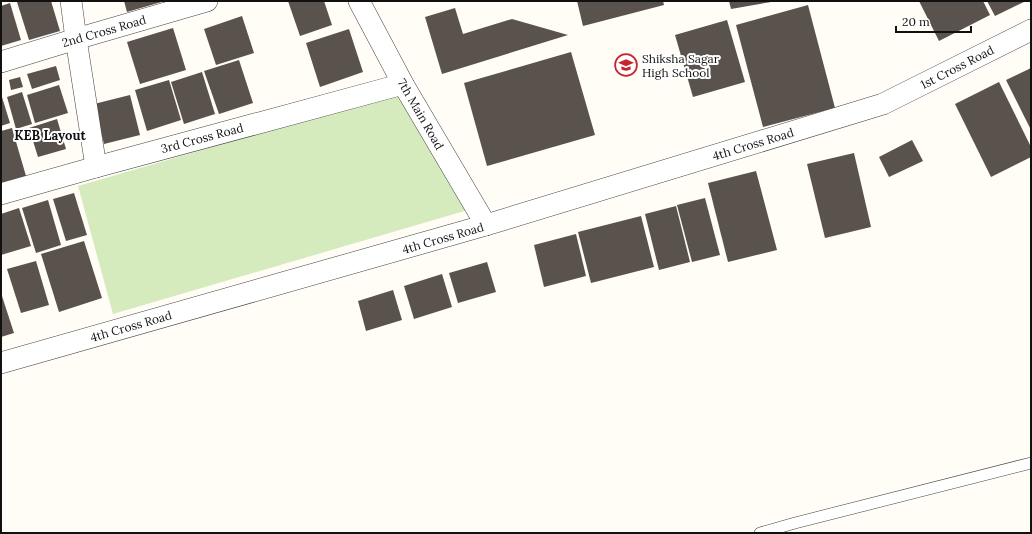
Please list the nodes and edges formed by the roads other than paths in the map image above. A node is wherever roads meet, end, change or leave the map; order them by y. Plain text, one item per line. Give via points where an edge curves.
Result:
1 (71, 1) edge
2 (207, 1) edge
3 (359, 1) edge
4 (1031, 30) edge
5 (76, 39) junction
6 (1, 62) edge
7 (403, 84) junction
8 (883, 104) joint
9 (96, 167) junction
10 (1, 194) edge
11 (486, 225) junction
12 (1, 363) edge
13 (1031, 463) edge
14 (796, 528) edge
15 (760, 533) edge

1 - 5 street
2 - 5 street, 2nd Cross Road
3 - 7 street, 7th Main Road
4 - 8 street, 1st Cross Road
5 - 6 street, 2nd Cross Road
5 - 9 street
7 - 9 street, 3rd Cross Road
7 - 11 street, 7th Main Road
8 - 11 street, 4th Cross Road
9 - 10 street, 3rd Cross Road
11 - 12 street, 4th Cross Road
13 - 14 lane
14 - 15 lane

